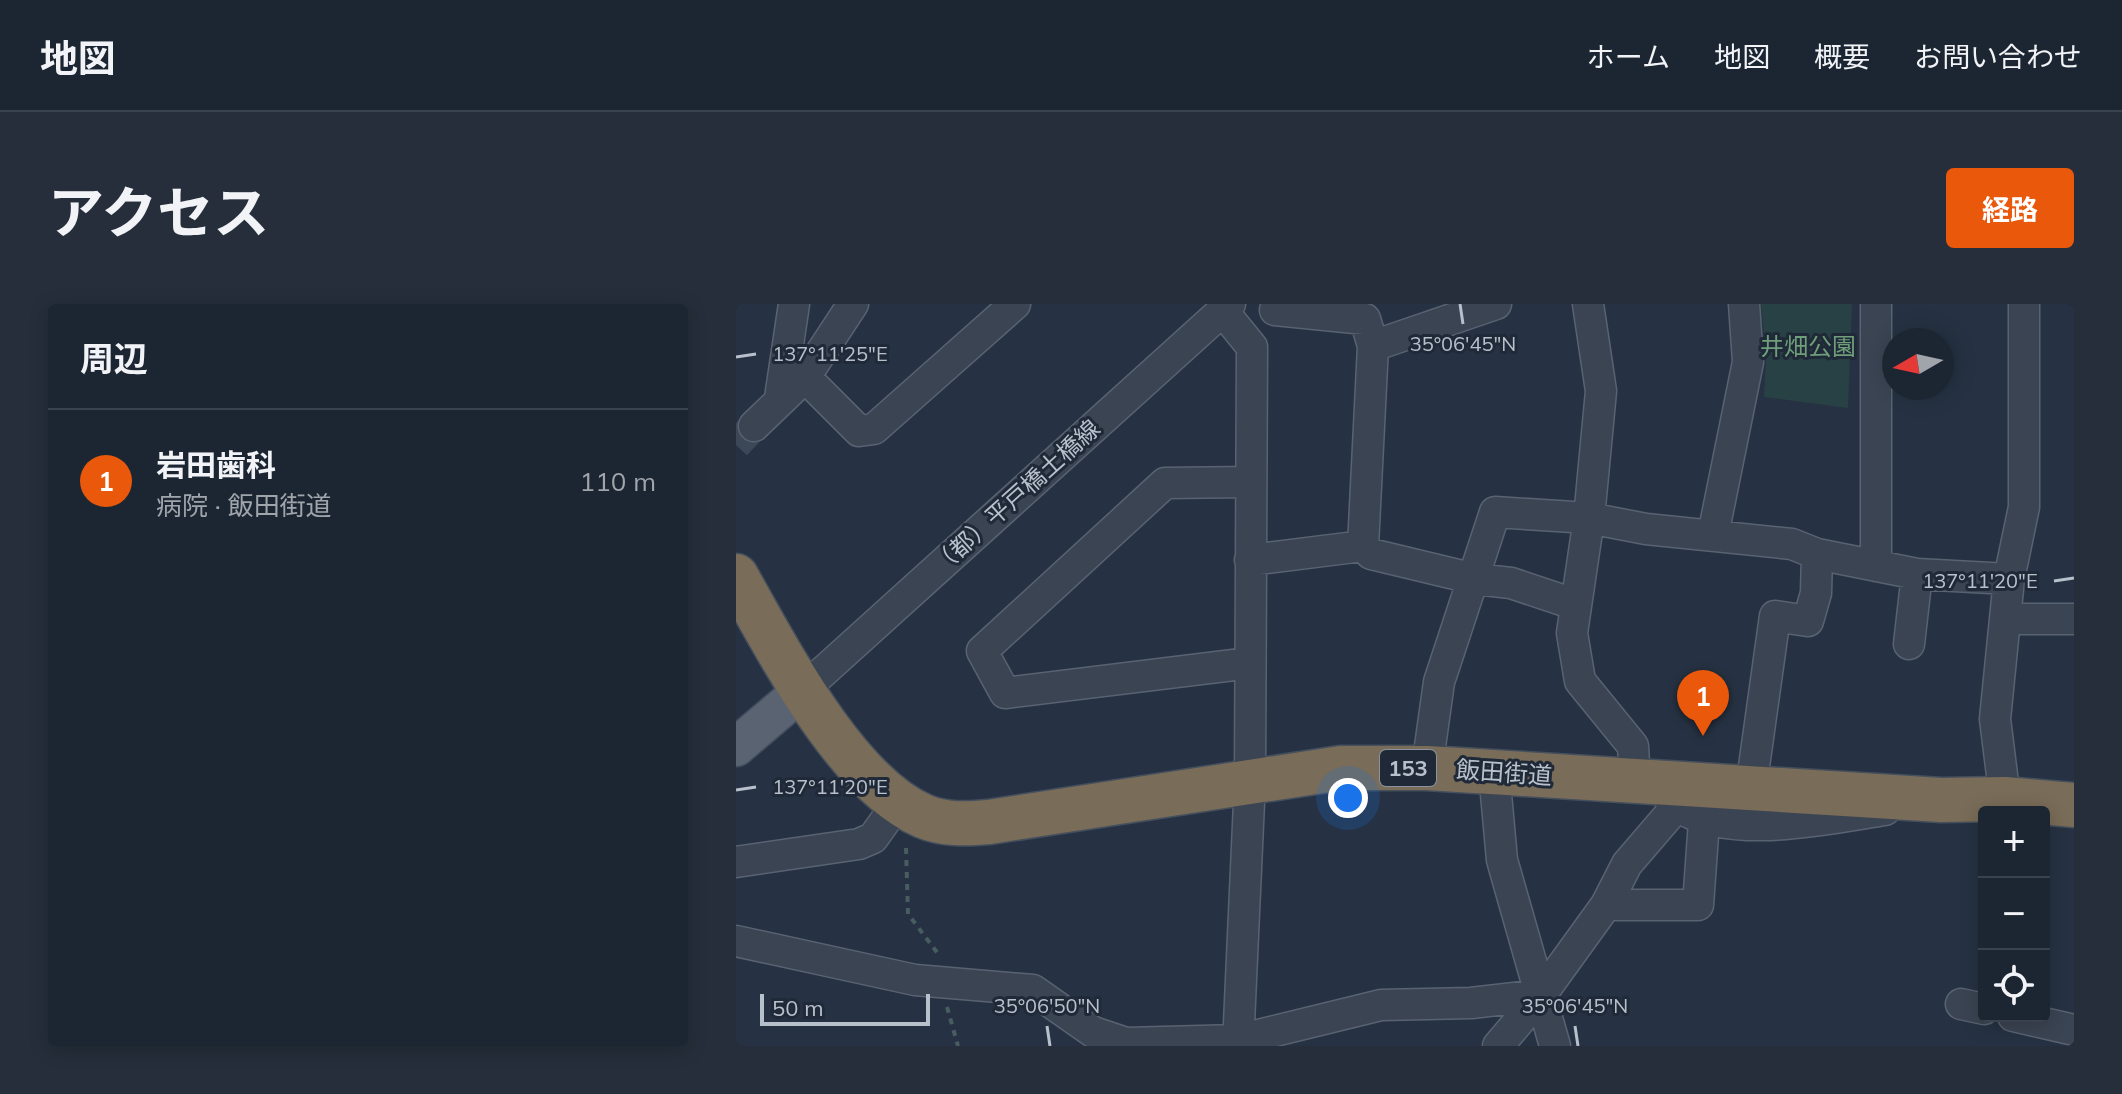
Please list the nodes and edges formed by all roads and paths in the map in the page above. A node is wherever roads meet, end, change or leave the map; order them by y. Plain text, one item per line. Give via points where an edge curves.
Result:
1 (794, 304) edge
2 (853, 304) edge
3 (1015, 304) edge
4 (1496, 304) edge
5 (1588, 304) edge
6 (1744, 304) edge
7 (1876, 304) edge
8 (2024, 304) edge
9 (1226, 307) edge
10 (1275, 310) dead end
11 (1373, 346) junction
12 (805, 377) junction
13 (780, 398) junction
14 (754, 426) tunnel mouth
15 (1251, 482) junction
16 (1589, 518) junction
17 (1713, 535) junction
18 (1363, 546) junction
19 (1817, 554) junction
20 (1250, 560) junction
21 (1876, 566) junction
22 (1917, 574) junction
23 (736, 576) edge
24 (1475, 579) junction
25 (2009, 579) junction
26 (1574, 604) junction
27 (2005, 619) junction
28 (2074, 619) edge
29 (1909, 644) dead end
30 (1250, 663) junction
31 (803, 690) junction
32 (736, 747) edge
33 (1427, 768) junction
34 (1494, 772) junction
35 (1250, 780) junction
36 (1656, 782) junction
37 (1751, 788) junction
38 (2005, 799) junction
39 (900, 800) junction
40 (1941, 800) junction
41 (2074, 805) edge
42 (1704, 821) junction
43 (906, 848) dead end
44 (736, 862) edge
45 (1606, 905) junction
46 (736, 941) edge
47 (945, 985) junction
48 (1541, 995) junction
49 (2039, 1022) edge
50 (2074, 1030) edge
51 (1238, 1043) edge
52 (958, 1046) edge
53 (1498, 1046) edge
54 (1555, 1046) edge

1 - 13 street
2 - 12 street
3 - 12 street via 874,429 859,431
4 - 11 street
5 - 16 street via 1601,391
6 - 17 street via 1748,362
7 - 21 street
8 - 25 street via 2024,507
9 - 15 street via 1252,347
9 - 31 street, （都）平戸橋土橋線
10 - 11 street via 1365,319
11 - 18 street
12 - 13 street
13 - 14 street
15 - 20 street
15 - 30 street via 1165,483 982,651 1005,693
16 - 17 street
16 - 24 street via 1495,512
16 - 26 street
17 - 19 street via 1792,544
18 - 20 street
18 - 24 street via 1371,554
19 - 21 street
19 - 37 street via 1816,593 1808,621 1775,616
20 - 30 street
21 - 22 street
22 - 25 street
22 - 29 street
23 - 31 highway, 153
24 - 26 street via 1511,583
24 - 33 street via 1439,682
25 - 27 street
26 - 36 street via 1572,633 1580,681
27 - 28 street
27 - 38 street via 1995,719
30 - 35 street
31 - 32 main road
31 - 39 highway, 飯田街道 / 153 via 860,768
33 - 34 highway, 飯田街道 / 153
33 - 35 highway, 飯田街道 / 153 via 1341,768
34 - 36 highway, 飯田街道 / 153
34 - 48 street via 1502,860
35 - 39 highway, 飯田街道 / 153 via 970,824 922,816
35 - 51 street
36 - 37 highway, 飯田街道 / 153
36 - 42 street via 1684,810
36 - 45 street via 1670,814 1627,864
37 - 40 highway, 飯田街道 / 153
38 - 40 highway, 飯田街道 / 153
38 - 41 highway, 飯田街道 / 153
39 - 44 street via 873,838 859,844
40 - 42 street via 1771,824
42 - 45 street via 1698,905
43 - 47 path via 908,914 938,955
45 - 48 street
46 - 47 street
47 - 51 street via 1033,990 1093,1032 1126,1043
47 - 52 path via 948,1020
48 - 51 street via 1381,1005
48 - 53 street
48 - 54 street
49 - 50 street

